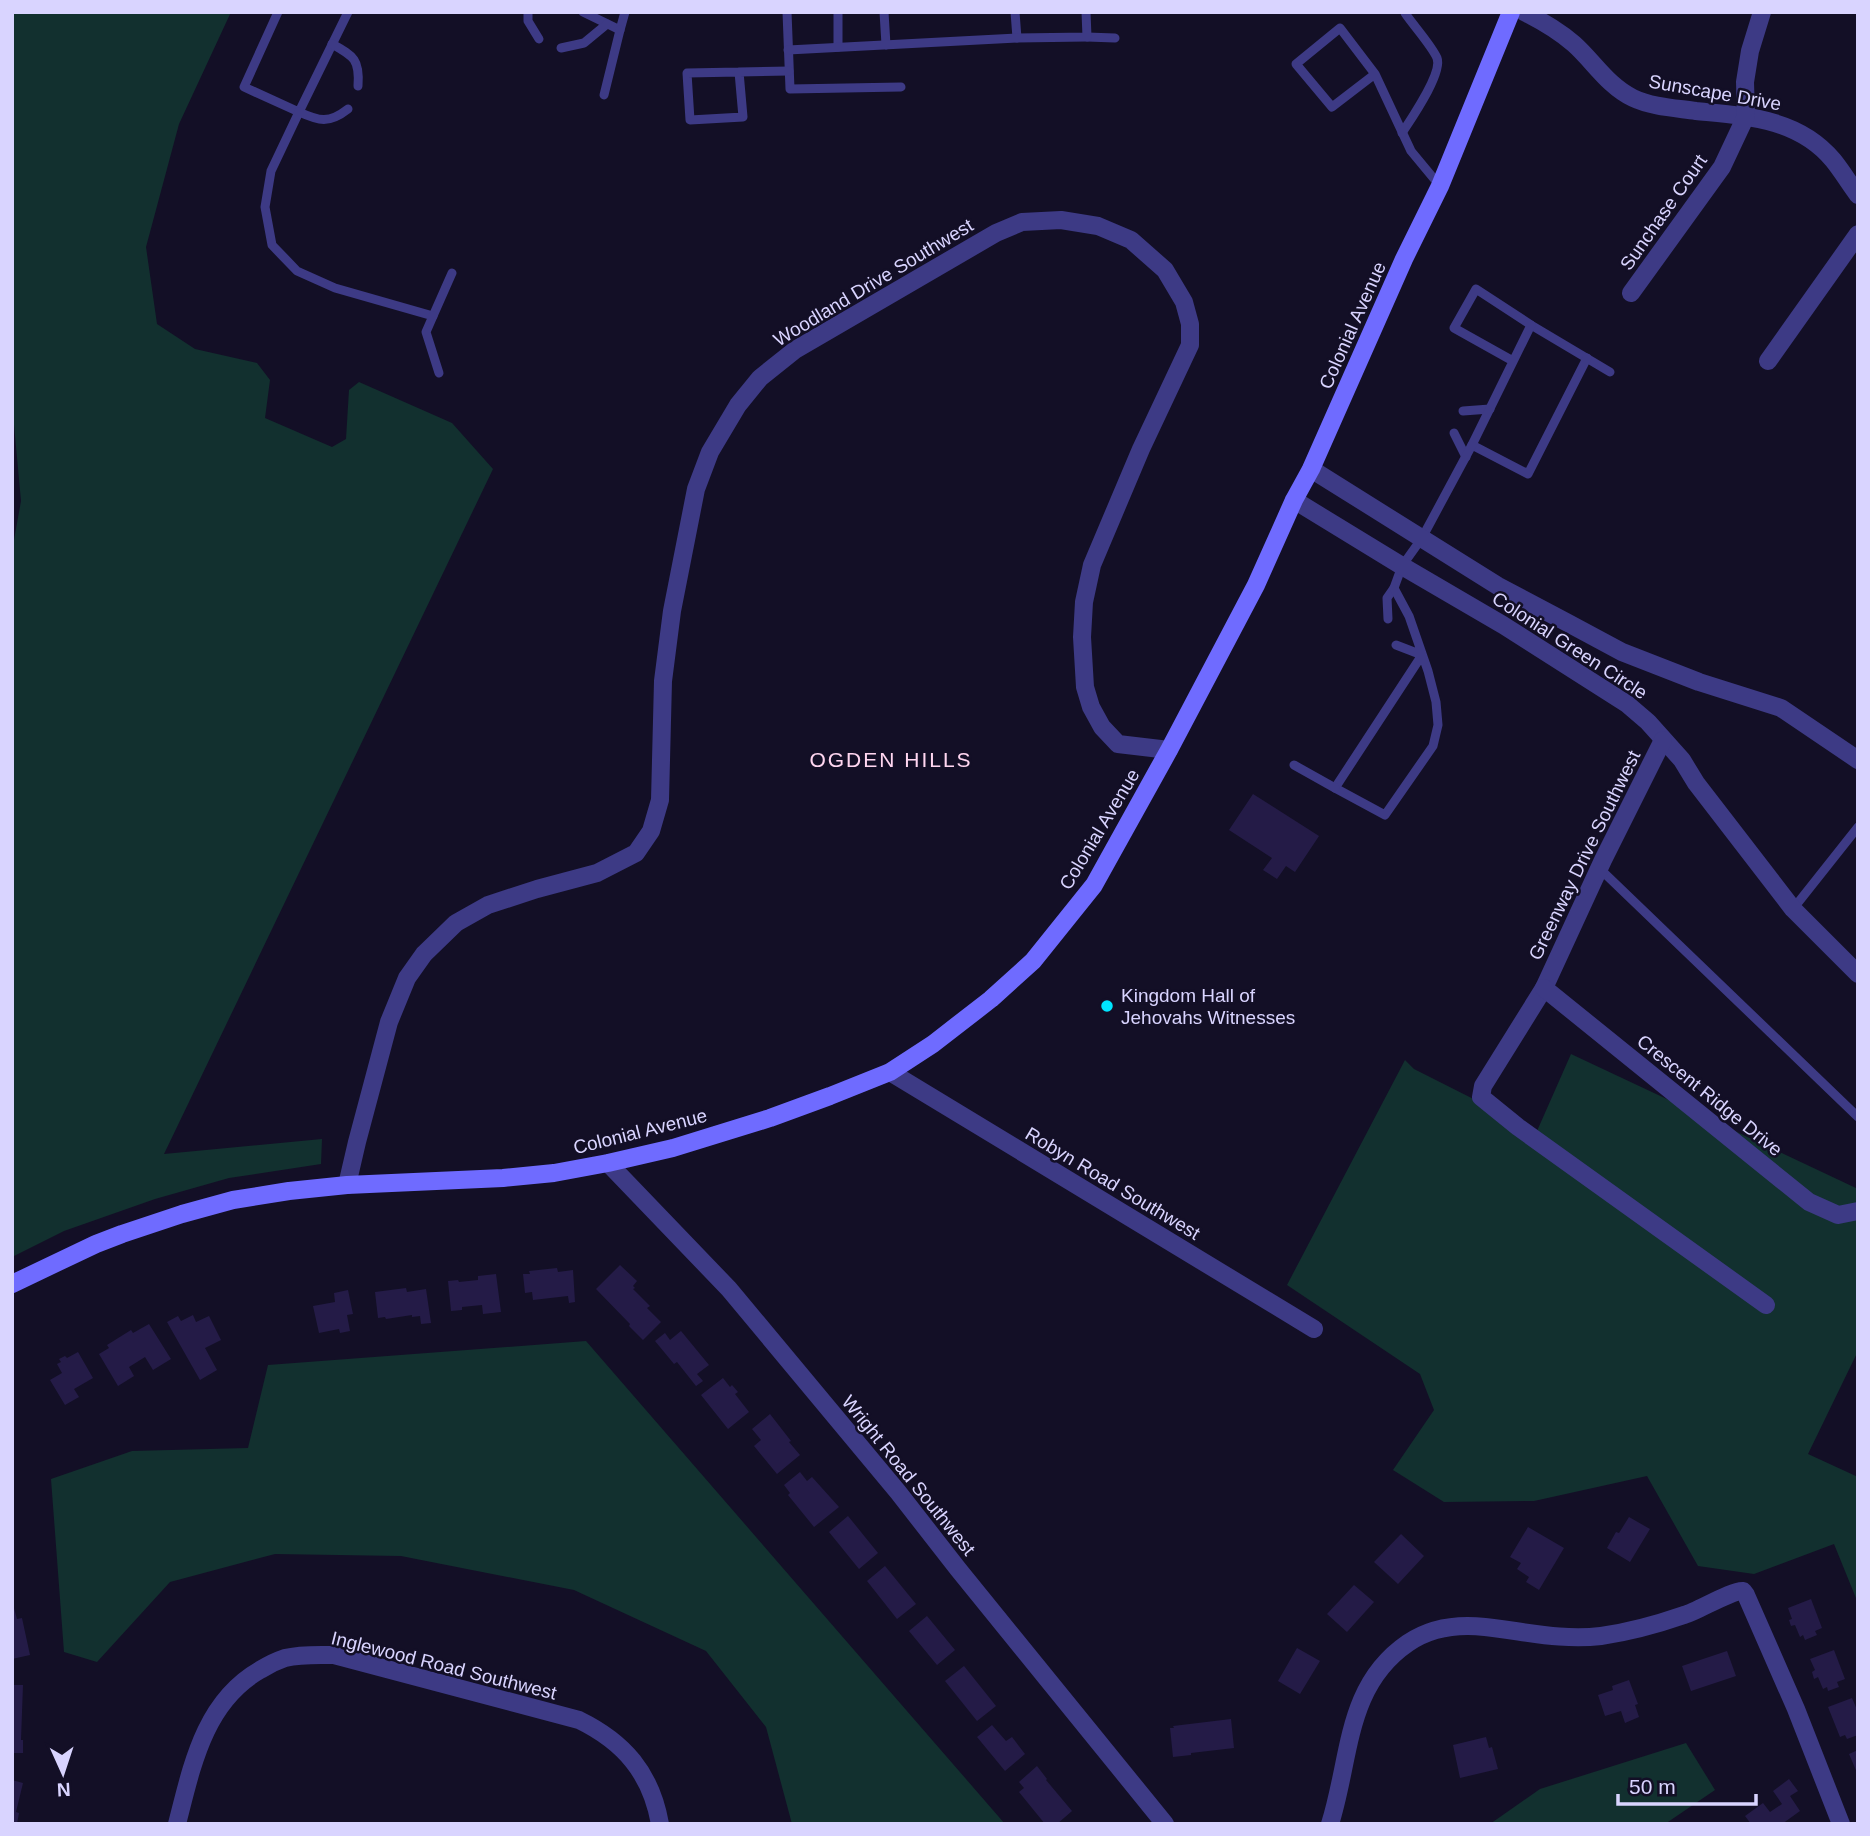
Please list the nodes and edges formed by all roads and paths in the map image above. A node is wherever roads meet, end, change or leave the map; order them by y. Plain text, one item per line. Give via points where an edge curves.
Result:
1 (278, 12) edge
2 (348, 12) edge
3 (528, 12) edge
4 (583, 12) edge
5 (625, 12) edge
6 (787, 12) edge
7 (838, 12) edge
8 (884, 12) edge
9 (1015, 12) edge
10 (1086, 12) edge
11 (1511, 12) edge
12 (1524, 12) edge
13 (1762, 12) edge
14 (1405, 13) edge
15 (607, 24) junction
16 (621, 30) junction
17 (1087, 37) junction
18 (1017, 38) junction
19 (1115, 38) dead end
20 (539, 39) dead end
21 (332, 44) junction
22 (887, 45) junction
23 (838, 47) junction
24 (561, 48) dead end
25 (788, 50) junction
26 (789, 71) junction
27 (739, 72) junction
28 (1375, 74) junction
29 (358, 86) dead end
30 (901, 87) dead end
31 (604, 95) dead end
32 (348, 109) dead end
33 (299, 112) junction
34 (1746, 116) junction
35 (1402, 133) junction
36 (1440, 186) junction
37 (1858, 195) edge
38 (1858, 234) edge
39 (1852, 257) edge
40 (452, 273) dead end
41 (1631, 293) dead end
42 (433, 316) junction
43 (1531, 325) junction
44 (1587, 358) junction
45 (1513, 361) junction
46 (1768, 362) dead end
47 (1610, 372) dead end
48 (439, 373) dead end
49 (1490, 409) junction
50 (1463, 411) dead end
51 (1454, 433) dead end
52 (1472, 444) junction
53 (1466, 457) junction
54 (1311, 469) junction
55 (1294, 500) junction
56 (1422, 538) junction
57 (1402, 566) junction
58 (1394, 588) junction
59 (1388, 619) dead end
60 (1396, 645) dead end
61 (1422, 655) junction
62 (1662, 740) junction
63 (1169, 750) junction
64 (1858, 760) edge
65 (1294, 765) dead end
66 (1335, 788) junction
67 (1858, 827) edge
68 (1599, 868) junction
69 (1793, 909) junction
70 (1858, 974) edge
71 (1544, 988) junction
72 (890, 1072) junction
73 (1858, 1118) edge
74 (608, 1163) junction
75 (347, 1185) junction
76 (1858, 1211) edge
77 (12, 1284) edge
78 (1766, 1305) dead end
79 (1314, 1329) dead end
80 (177, 1824) edge
81 (660, 1824) edge
82 (1165, 1824) edge
83 (1330, 1824) edge
84 (1841, 1824) edge

1 - 33 lane via 244,87
2 - 21 lane
3 - 20 lane
4 - 15 lane
5 - 16 lane
6 - 25 lane
7 - 23 lane
8 - 22 lane
9 - 18 lane
10 - 17 lane
11 - 36 main road, Colonial Avenue
12 - 34 street, Sunscape Drive via 1549,24 1612,84 1641,102
13 - 34 street via 1745,82
14 - 35 lane via 1439,66
15 - 16 lane
15 - 24 lane via 584,43
16 - 31 lane
17 - 18 lane
17 - 19 lane
18 - 22 lane
21 - 29 lane via 352,54 359,69
21 - 33 lane
22 - 23 lane
23 - 25 lane
25 - 26 lane
26 - 27 lane
26 - 30 lane via 790,89
27 - 27 lane via 743,117 690,120 687,73
28 - 28 lane via 1340,29 1296,64 1332,107
28 - 35 lane
32 - 33 lane via 337,118 317,120
33 - 42 lane via 271,171 265,207 272,245 297,271 335,288
34 - 37 street, Sunscape Drive via 1799,132 1832,159
34 - 41 street, Sunchase Court via 1722,167
35 - 36 lane via 1410,151
36 - 54 main road, Colonial Avenue
38 - 39 street
39 - 46 street
40 - 42 lane
42 - 48 lane via 426,332
43 - 44 lane
43 - 45 lane
43 - 45 lane via 1476,289 1454,328
44 - 47 lane
44 - 52 lane via 1528,474
45 - 49 lane
49 - 50 lane
49 - 52 lane
51 - 53 lane
52 - 53 lane
53 - 56 lane
54 - 55 main road, Colonial Avenue
54 - 56 street, Colonial Green Circle
55 - 57 street, Colonial Green Circle
55 - 63 main road, Colonial Avenue via 1256,585
56 - 57 lane
56 - 64 street, Colonial Green Circle via 1498,586 1622,652 1781,708
57 - 58 lane
57 - 62 street, Colonial Green Circle via 1627,704
58 - 59 lane via 1387,598
58 - 61 lane
60 - 61 lane
61 - 66 lane
61 - 66 lane via 1436,702 1438,725 1433,746 1385,815
62 - 68 street, Greenway Drive Southwest
62 - 69 street, Colonial Green Circle via 1682,760
63 - 72 main road, Colonial Avenue via 1094,885 1033,961 972,1014
63 - 75 street, Woodland Drive Southwest via 1118,744 1102,727 1085,687 1082,637 1092,565 1190,345 1184,302 1165,270 1131,240 1098,226 1061,220 1022,222 795,350 760,378 738,405 710,452 696,489 672,611 663,681 660,800 651,831 636,853 597,873 488,905 456,923 424,954 407,978 389,1022
65 - 66 lane
67 - 69 lane
68 - 71 street, Greenway Drive Southwest
68 - 73 lane
69 - 70 street, Colonial Green Circle
71 - 76 street, Crescent Ridge Drive via 1809,1202 1838,1215
71 - 78 street, Greenway Drive Southwest via 1480,1097
72 - 74 main road, Colonial Avenue via 770,1118
72 - 79 street, Robyn Road Southwest
74 - 75 main road, Colonial Avenue via 503,1178
74 - 82 street, Wright Road Southwest via 729,1289
75 - 77 main road, Colonial Avenue via 233,1200 154,1223 96,1244
80 - 81 street, Inglewood Road Southwest via 194,1760 217,1709 251,1675 285,1658 309,1655 334,1656 579,1720 600,1730 631,1758 646,1781
83 - 84 street via 1367,1686 1396,1651 1416,1638 1458,1626 1564,1638 1614,1634 1684,1616 1737,1591 1746,1595

